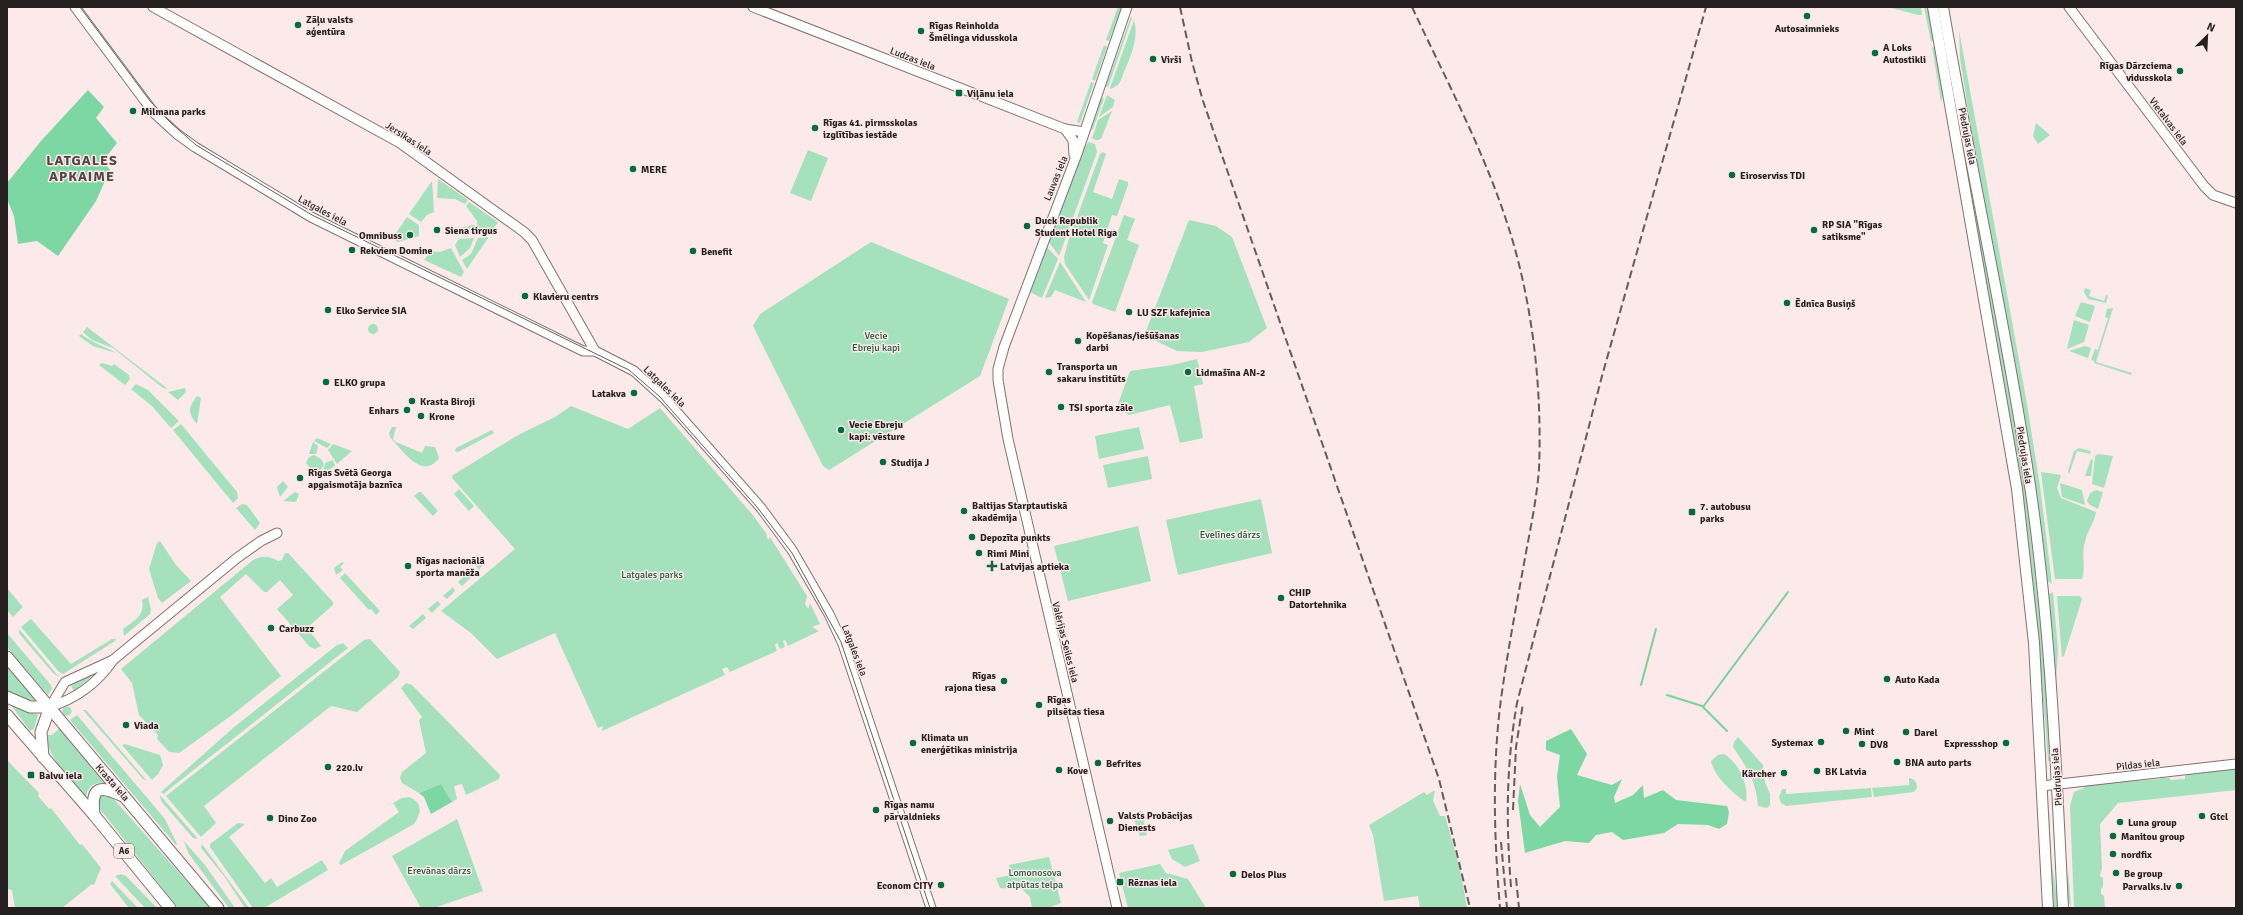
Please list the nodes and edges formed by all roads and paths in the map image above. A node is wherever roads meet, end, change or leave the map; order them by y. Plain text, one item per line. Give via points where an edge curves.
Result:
1 (75, 7) edge
2 (153, 7) edge
3 (754, 7) edge
4 (1127, 7) edge
5 (1933, 7) edge
6 (1943, 7) edge
7 (2069, 7) edge
8 (1065, 129) junction
9 (1084, 132) junction
10 (1072, 162) junction
11 (2236, 203) edge
12 (595, 351) junction
13 (998, 380) joint
14 (277, 533) dead end
15 (7, 658) edge
16 (113, 660) junction
17 (7, 697) edge
18 (50, 707) junction
19 (7, 715) edge
20 (44, 757) junction
21 (2236, 764) edge
22 (2056, 784) junction
23 (2042, 786) junction
24 (127, 798) junction
25 (94, 815) junction
26 (170, 908) edge
27 (218, 908) edge
28 (931, 908) edge
29 (1117, 908) edge
30 (2048, 908) edge
31 (2063, 908) edge

1 - 12 street, Latgales iela via 154,113 195,147 311,217 583,351
2 - 12 street, Jersikas iela via 400,143 524,232 532,240
3 - 8 street, Ludzas iela
4 - 9 street, Lauvas iela
5 - 23 main road, Piedrujas iela via 2017,489 2033,635
6 - 22 main road, Piedrujas iela via 2027,465 2043,588
7 - 11 street, Vietalvas iela via 2208,191 2218,198
8 - 9 street, Ludzas iela
8 - 10 street via 1073,140 1075,150
9 - 10 street, Lauvas iela
10 - 13 street, Lauvas iela via 1004,347
12 - 28 street, Latgales iela via 634,371 666,400 761,508 792,550 829,614 843,644
13 - 29 street, Valērijas Seiles iela via 1010,446
14 - 16 street via 237,558
15 - 18 highway, Krasta iela
16 - 18 street via 104,674 77,696
16 - 18 street via 65,682
17 - 18 highway via 30,707
18 - 20 highway via 41,732
18 - 24 highway, Krasta iela
19 - 20 highway, A6
20 - 25 highway, A6
21 - 22 street, Pildas iela
22 - 23 street, Pildas iela
22 - 31 main road, Piedrujas iela
23 - 30 main road, Piedrujas iela
24 - 25 highway via 106,788 99,789 94,793 92,800
24 - 27 highway, Krasta iela
25 - 26 highway, A6

